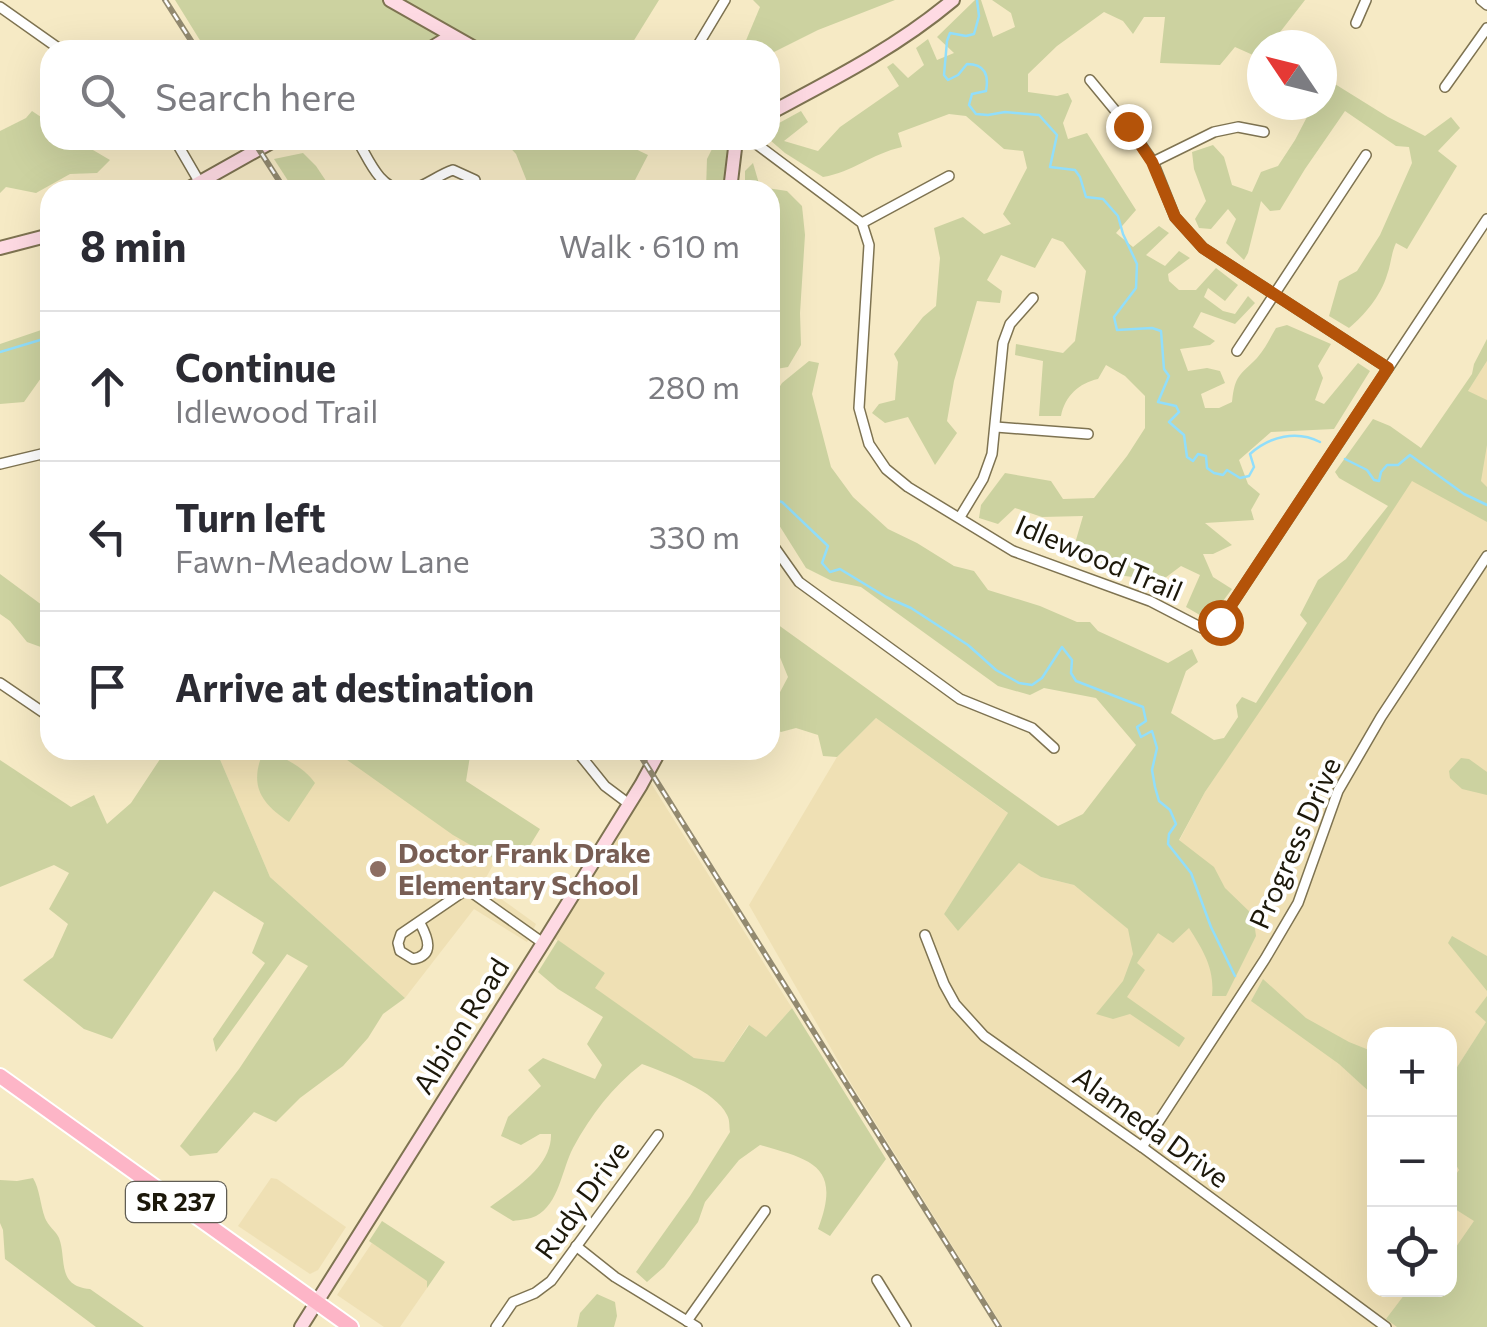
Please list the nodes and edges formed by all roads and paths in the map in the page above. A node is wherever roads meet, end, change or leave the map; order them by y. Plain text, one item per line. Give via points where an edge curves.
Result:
1 (390, 0) edge
2 (725, 0) edge
3 (953, 0) edge
4 (1366, 0) edge
5 (1480, 0) edge
6 (1487, 6) edge
7 (0, 7) edge
8 (1356, 23) dead end
9 (1487, 28) edge
10 (451, 36) junction
11 (47, 40) edge
12 (444, 40) edge
13 (459, 40) edge
14 (701, 40) edge
15 (1090, 80) dead end
16 (1445, 87) dead end
17 (780, 108) edge
18 (1264, 132) dead end
19 (181, 150) edge
20 (257, 150) edge
21 (363, 150) edge
22 (735, 150) edge
23 (764, 150) edge
24 (1366, 155) dead end
25 (1152, 162) junction
26 (950, 176) dead end
27 (198, 180) edge
28 (205, 180) edge
29 (381, 180) edge
30 (432, 180) edge
31 (475, 180) dead end
32 (731, 180) edge
33 (1487, 219) edge
34 (862, 224) junction
35 (40, 238) edge
36 (0, 248) edge
37 (1274, 294) junction
38 (1032, 298) dead end
39 (1237, 351) dead end
40 (1388, 368) junction
41 (996, 427) junction
42 (1088, 434) dead end
43 (40, 455) edge
44 (0, 464) edge
45 (960, 517) junction
46 (780, 555) edge
47 (1487, 556) edge
48 (0, 683) edge
49 (40, 710) edge
50 (1054, 748) dead end
51 (584, 760) edge
52 (654, 760) edge
53 (629, 804) junction
54 (420, 923) dead end
55 (925, 935) dead end
56 (543, 943) junction
57 (0, 1076) edge
58 (658, 1135) dead end
59 (1142, 1147) junction
60 (765, 1211) dead end
61 (576, 1246) junction
62 (877, 1280) dead end
63 (317, 1302) junction
64 (687, 1321) junction
65 (301, 1327) edge
66 (351, 1327) edge
67 (496, 1327) edge
68 (697, 1327) edge
69 (906, 1327) edge
70 (1386, 1327) edge

1 - 10 street
2 - 14 street
3 - 17 street via 860,66
4 - 8 street
5 - 6 street
7 - 11 street
9 - 16 street
10 - 12 street
10 - 13 street
15 - 25 street
18 - 25 street via 1214,132
19 - 27 street
20 - 28 street
21 - 29 street
22 - 32 street
23 - 34 street
24 - 37 street
25 - 37 street via 1175,217 1203,248
26 - 34 street
30 - 31 street via 453,170
33 - 40 street, Idlewood Trail
34 - 45 street, Idlewood Trail via 870,245 859,408 869,444 908,487
35 - 36 street
37 - 39 street
37 - 40 street
38 - 41 street via 1003,342
40 - 45 street, Idlewood Trail via 1218,626 1202,628 1150,601 1014,551
41 - 42 street
41 - 45 street via 983,479
43 - 44 street
46 - 50 street via 799,582 960,699 1032,728
47 - 59 street, Progress Drive via 1338,791 1284,927
48 - 49 street
51 - 53 street
52 - 53 street, Albion Road
53 - 56 street, Albion Road
54 - 56 street via 468,889
55 - 59 street, Alameda Drive via 955,1004 984,1036
56 - 63 street, Albion Road
57 - 63 main road, SR 237
58 - 61 street, Rudy Drive
59 - 70 street, Alameda Drive
60 - 64 street
61 - 64 street
61 - 67 street, Rudy Drive via 551,1281 514,1302
62 - 69 street
63 - 65 street, Albion Road
63 - 66 main road, SR 237
64 - 68 street

